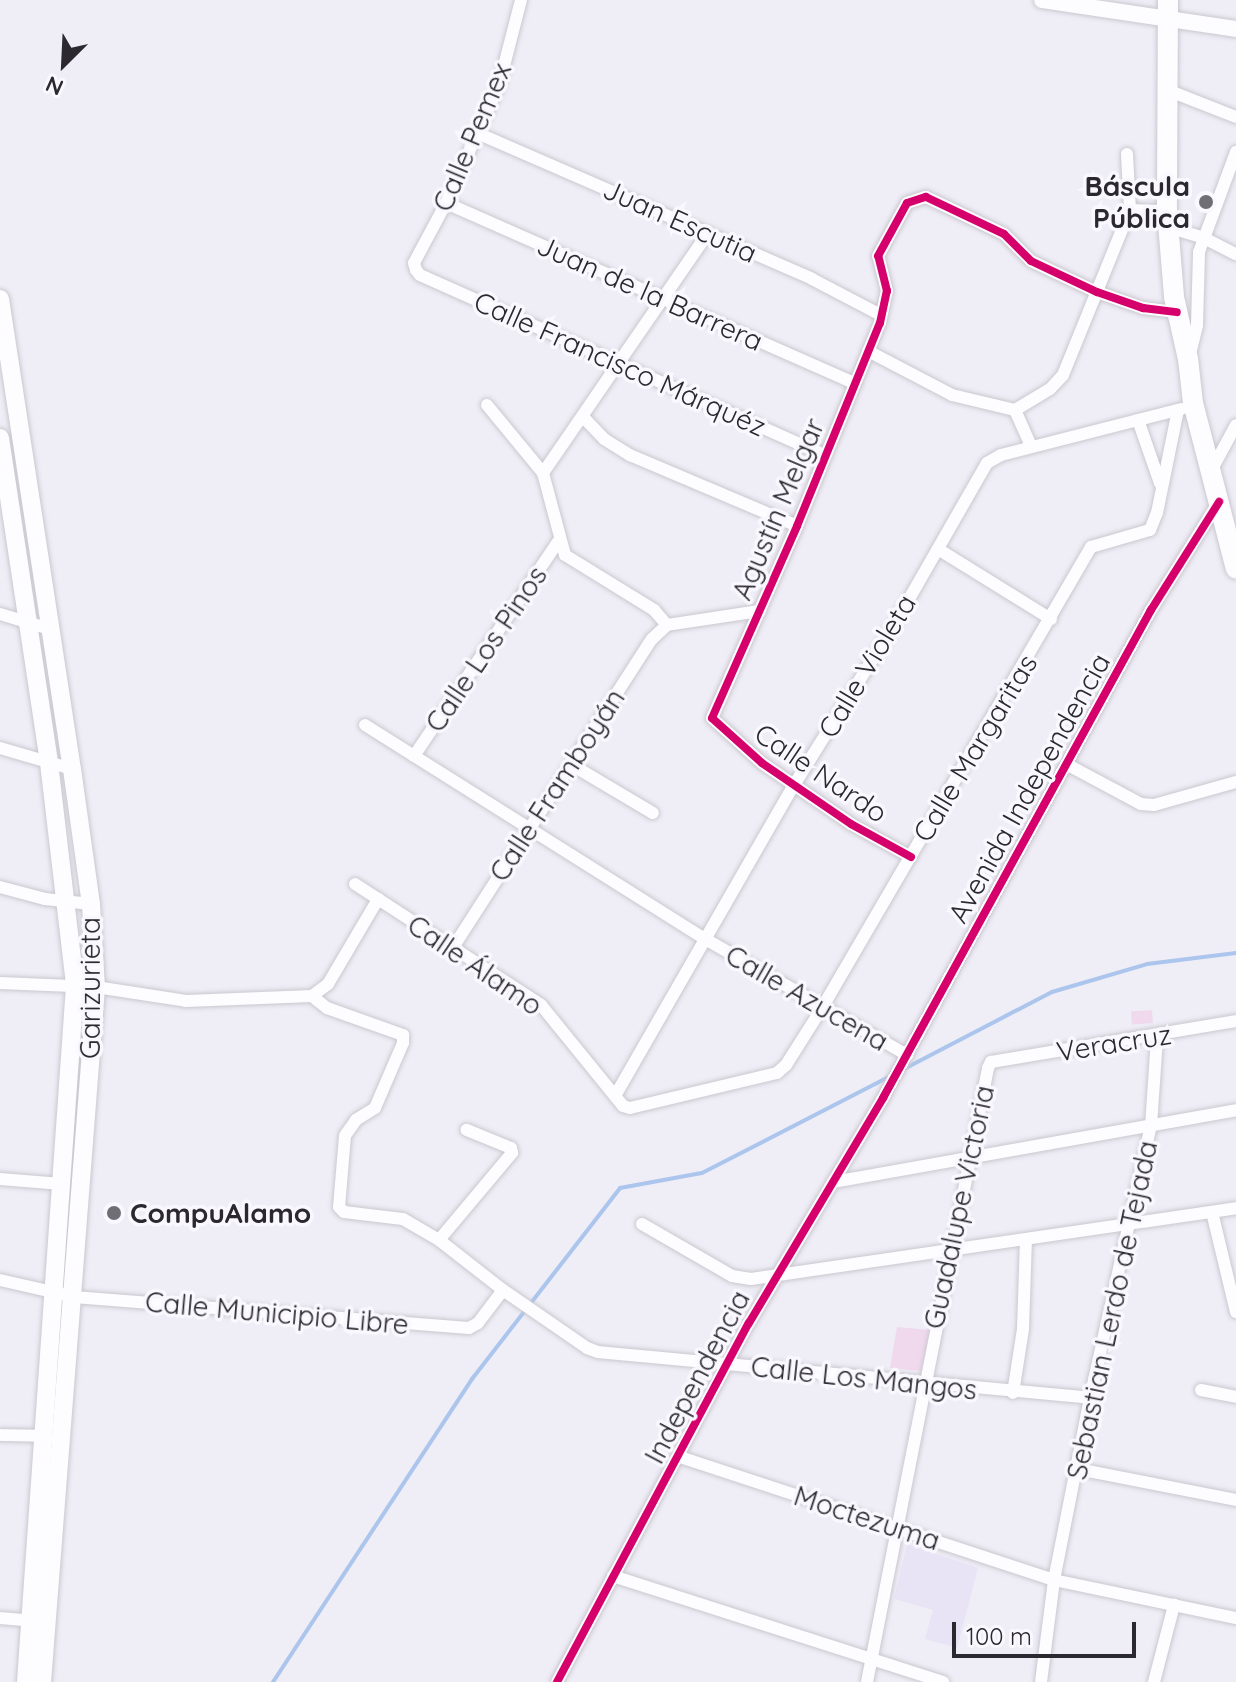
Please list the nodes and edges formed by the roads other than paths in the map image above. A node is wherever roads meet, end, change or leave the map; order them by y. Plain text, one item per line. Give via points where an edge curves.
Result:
1 (521, 0) edge
2 (1042, 0) edge
3 (1167, 9) edge
4 (1236, 29) edge
5 (1170, 91) junction
6 (1236, 117) edge
7 (477, 133) junction
8 (1236, 152) edge
9 (1127, 154) dead end
10 (446, 203) junction
11 (1130, 210) junction
12 (1167, 219) junction
13 (708, 233) junction
14 (1204, 238) junction
15 (1236, 254) edge
16 (416, 270) joint
17 (1097, 292) junction
18 (0, 299) edge
19 (664, 299) junction
20 (1177, 312) junction
21 (879, 314) junction
22 (868, 351) junction
23 (1188, 359) junction
24 (617, 364) junction
25 (5, 369) edge
26 (854, 383) junction
27 (487, 405) dead end
28 (1185, 407) junction
29 (1015, 410) junction
30 (584, 418) junction
31 (1138, 420) junction
32 (1236, 425) edge
33 (0, 438) edge
34 (1031, 446) junction
35 (825, 455) junction
36 (543, 473) junction
37 (1209, 473) junction
38 (1161, 486) junction
39 (1219, 502) junction
40 (797, 526) junction
41 (558, 542) junction
42 (938, 549) junction
43 (1236, 569) edge
44 (760, 611) junction
45 (0, 614) edge
46 (1051, 619) junction
47 (29, 622) junction
48 (667, 625) junction
49 (50, 629) junction
50 (712, 718) joint
51 (365, 725) dead end
52 (0, 748) edge
53 (414, 756) junction
54 (49, 763) junction
55 (572, 765) junction
56 (1068, 765) junction
57 (72, 769) junction
58 (1236, 782) edge
59 (794, 785) junction
60 (653, 813) dead end
61 (528, 828) junction
62 (911, 857) junction
63 (355, 884) dead end
64 (0, 887) edge
65 (378, 899) junction
66 (68, 902) junction
67 (91, 904) junction
68 (707, 940) junction
69 (452, 949) junction
70 (0, 983) edge
71 (75, 986) junction
72 (96, 987) junction
73 (312, 996) junction
74 (822, 1008) junction
75 (1236, 1021) edge
76 (1157, 1037) junction
77 (905, 1059) junction
78 (991, 1062) joint
79 (615, 1096) junction
80 (883, 1098) joint
81 (630, 1108) joint
82 (1236, 1110) edge
83 (1151, 1126) junction
84 (467, 1130) dead end
85 (968, 1160) junction
86 (0, 1179) edge
87 (833, 1182) junction
88 (62, 1184) junction
89 (1236, 1208) edge
90 (1212, 1212) junction
91 (1129, 1223) junction
92 (642, 1224) dead end
93 (439, 1240) junction
94 (1026, 1240) junction
95 (950, 1250) junction
96 (776, 1277) junction
97 (0, 1280) edge
98 (52, 1292) junction
99 (508, 1293) junction
100 (74, 1297) junction
101 (1236, 1312) edge
102 (728, 1364) junction
103 (923, 1384) junction
104 (1201, 1390) dead end
105 (1013, 1393) junction
106 (1236, 1397) edge
107 (1090, 1398) junction
108 (0, 1435) edge
109 (50, 1436) junction
110 (680, 1457) junction
111 (1078, 1469) junction
112 (1236, 1500) edge
113 (896, 1527) junction
114 (613, 1576) junction
115 (1054, 1580) junction
116 (1174, 1605) junction
117 (0, 1618) edge
118 (1236, 1618) edge
119 (38, 1621) junction
120 (871, 1660) junction
121 (26, 1682) edge
122 (42, 1682) edge
123 (557, 1682) edge
124 (867, 1682) edge
125 (943, 1682) edge
126 (1041, 1682) edge
127 (1154, 1682) edge

1 - 7 street, Calle Pemex via 499,85
2 - 3 street
3 - 4 street
3 - 5 main road
5 - 6 street
5 - 12 main road
7 - 10 street, Calle Pemex
7 - 13 street, Juan Escutia
8 - 14 street
9 - 11 street
10 - 16 street, Calle Pemex via 414,263
10 - 19 street, Juan de la Barrera
11 - 12 street
11 - 17 street
12 - 14 street
12 - 20 main road
13 - 19 street
13 - 21 street, Juan Escutia
14 - 15 street
14 - 23 street via 1197,325
16 - 24 street, Calle Francisco Márquéz
17 - 20 street via 1143,308
17 - 21 street, Agustín Melgar via 1031,261 1004,234 926,197 914,198 878,256 887,291
17 - 29 street via 1063,375
18 - 25 main road, Garizurieta
19 - 24 street
19 - 26 street, Juan de la Barrera
20 - 23 main road
21 - 22 street, Agustín Melgar
22 - 26 street, Agustín Melgar
22 - 29 street via 952,395
23 - 28 main road
24 - 30 street
24 - 35 street, Calle Francisco Márquéz
25 - 49 main road, Garizurieta
26 - 35 street, Agustín Melgar
27 - 36 street
28 - 31 street, Calle Violeta
28 - 37 main road
28 - 38 street, Calle Margaritas
29 - 34 street
30 - 36 street
30 - 40 street via 630,455
31 - 34 street, Calle Violeta
31 - 38 street
32 - 37 street
33 - 47 main road, Garizurieta
34 - 42 street, Calle Violeta via 987,463
35 - 40 street, Agustín Melgar
36 - 41 street
37 - 39 main road
38 - 46 street, Calle Margaritas via 1150,530 1091,547
39 - 43 main road
39 - 56 street, Avenida Independencia via 1151,610
40 - 44 street, Agustín Melgar
41 - 48 street via 575,564 654,610
41 - 53 street, Calle Los Pinos
42 - 46 street
42 - 59 street, Calle Violeta
44 - 48 street
44 - 50 street, Agustín Melgar
45 - 47 street
46 - 62 street, Calle Margaritas
47 - 49 street
47 - 54 main road, Garizurieta
48 - 55 street, Calle Framboyán via 652,639
49 - 57 main road, Garizurieta
50 - 59 street, Calle Nardo
51 - 53 street, Calle Azucena
52 - 54 street
53 - 61 street, Calle Azucena
54 - 57 street
54 - 66 main road, Garizurieta
55 - 60 street
55 - 61 street, Calle Framboyán
56 - 58 street via 1141,804
56 - 77 street, Avenida Independencia
57 - 67 main road, Garizurieta
59 - 62 street, Calle Nardo
59 - 68 street, Calle Violeta
61 - 68 street, Calle Azucena
61 - 69 street, Calle Framboyán
62 - 74 street, Calle Margaritas
63 - 65 street, Calle Álamo
64 - 66 street
65 - 69 street, Calle Álamo
65 - 73 street via 328,984
66 - 67 street
66 - 71 main road, Garizurieta
67 - 72 main road, Garizurieta
68 - 74 street, Calle Azucena
68 - 79 street, Calle Violeta
69 - 79 street, Calle Álamo via 541,1005
70 - 71 street
71 - 72 street
71 - 88 main road, Garizurieta
72 - 73 street via 186,1001
72 - 100 main road, Garizurieta
73 - 93 street, Calle Los Mangos via 327,1008 403,1035 375,1108 356,1120 345,1136 339,1207 403,1219
74 - 77 street, Calle Azucena
74 - 81 street, Calle Margaritas via 777,1073
75 - 76 street, Veracruz
76 - 78 street, Veracruz
76 - 83 street, Sebastian Lerdo de Tejada
77 - 80 street, Avenida Independencia
78 - 85 street, Guadalupe Victoria
79 - 81 street, Calle Álamo
80 - 87 street, Independencia
82 - 83 street
83 - 85 street
83 - 91 street, Sebastian Lerdo de Tejada
84 - 93 street via 512,1153
85 - 87 street
85 - 95 street, Guadalupe Victoria
86 - 88 street
87 - 96 street, Independencia
88 - 98 main road, Garizurieta
89 - 90 street
90 - 91 street
90 - 101 street
91 - 94 street
91 - 107 street, Sebastian Lerdo de Tejada
92 - 96 street via 732,1276
93 - 99 street, Calle Los Mangos
94 - 95 street
94 - 105 street via 1023,1329
95 - 96 street
95 - 103 street, Guadalupe Victoria
96 - 102 street, Independencia
97 - 98 street, Calle Municipio Libre
98 - 100 street, Calle Municipio Libre
98 - 109 main road, Garizurieta
99 - 100 street, Calle Municipio Libre via 469,1328
99 - 102 street, Calle Los Mangos via 598,1352
100 - 109 main road, Garizurieta
102 - 103 street, Calle Los Mangos
102 - 110 street, Independencia
103 - 105 street, Calle Los Mangos
103 - 113 street, Guadalupe Victoria
104 - 106 street
105 - 107 street, Calle Los Mangos
107 - 111 street, Sebastian Lerdo de Tejada
108 - 109 street
109 - 119 main road, Garizurieta
110 - 113 street, Moctezuma
110 - 114 street, Independencia
111 - 112 street
111 - 115 street, Sebastian Lerdo de Tejada
113 - 115 street, Moctezuma
113 - 120 street, Guadalupe Victoria
114 - 120 street
114 - 123 street, Independencia
115 - 116 street, Moctezuma
115 - 126 street, Sebastian Lerdo de Tejada
116 - 118 street, Moctezuma
116 - 127 street
117 - 119 street
119 - 121 main road, Garizurieta
119 - 122 main road, Garizurieta
120 - 124 street, Guadalupe Victoria
120 - 125 street

